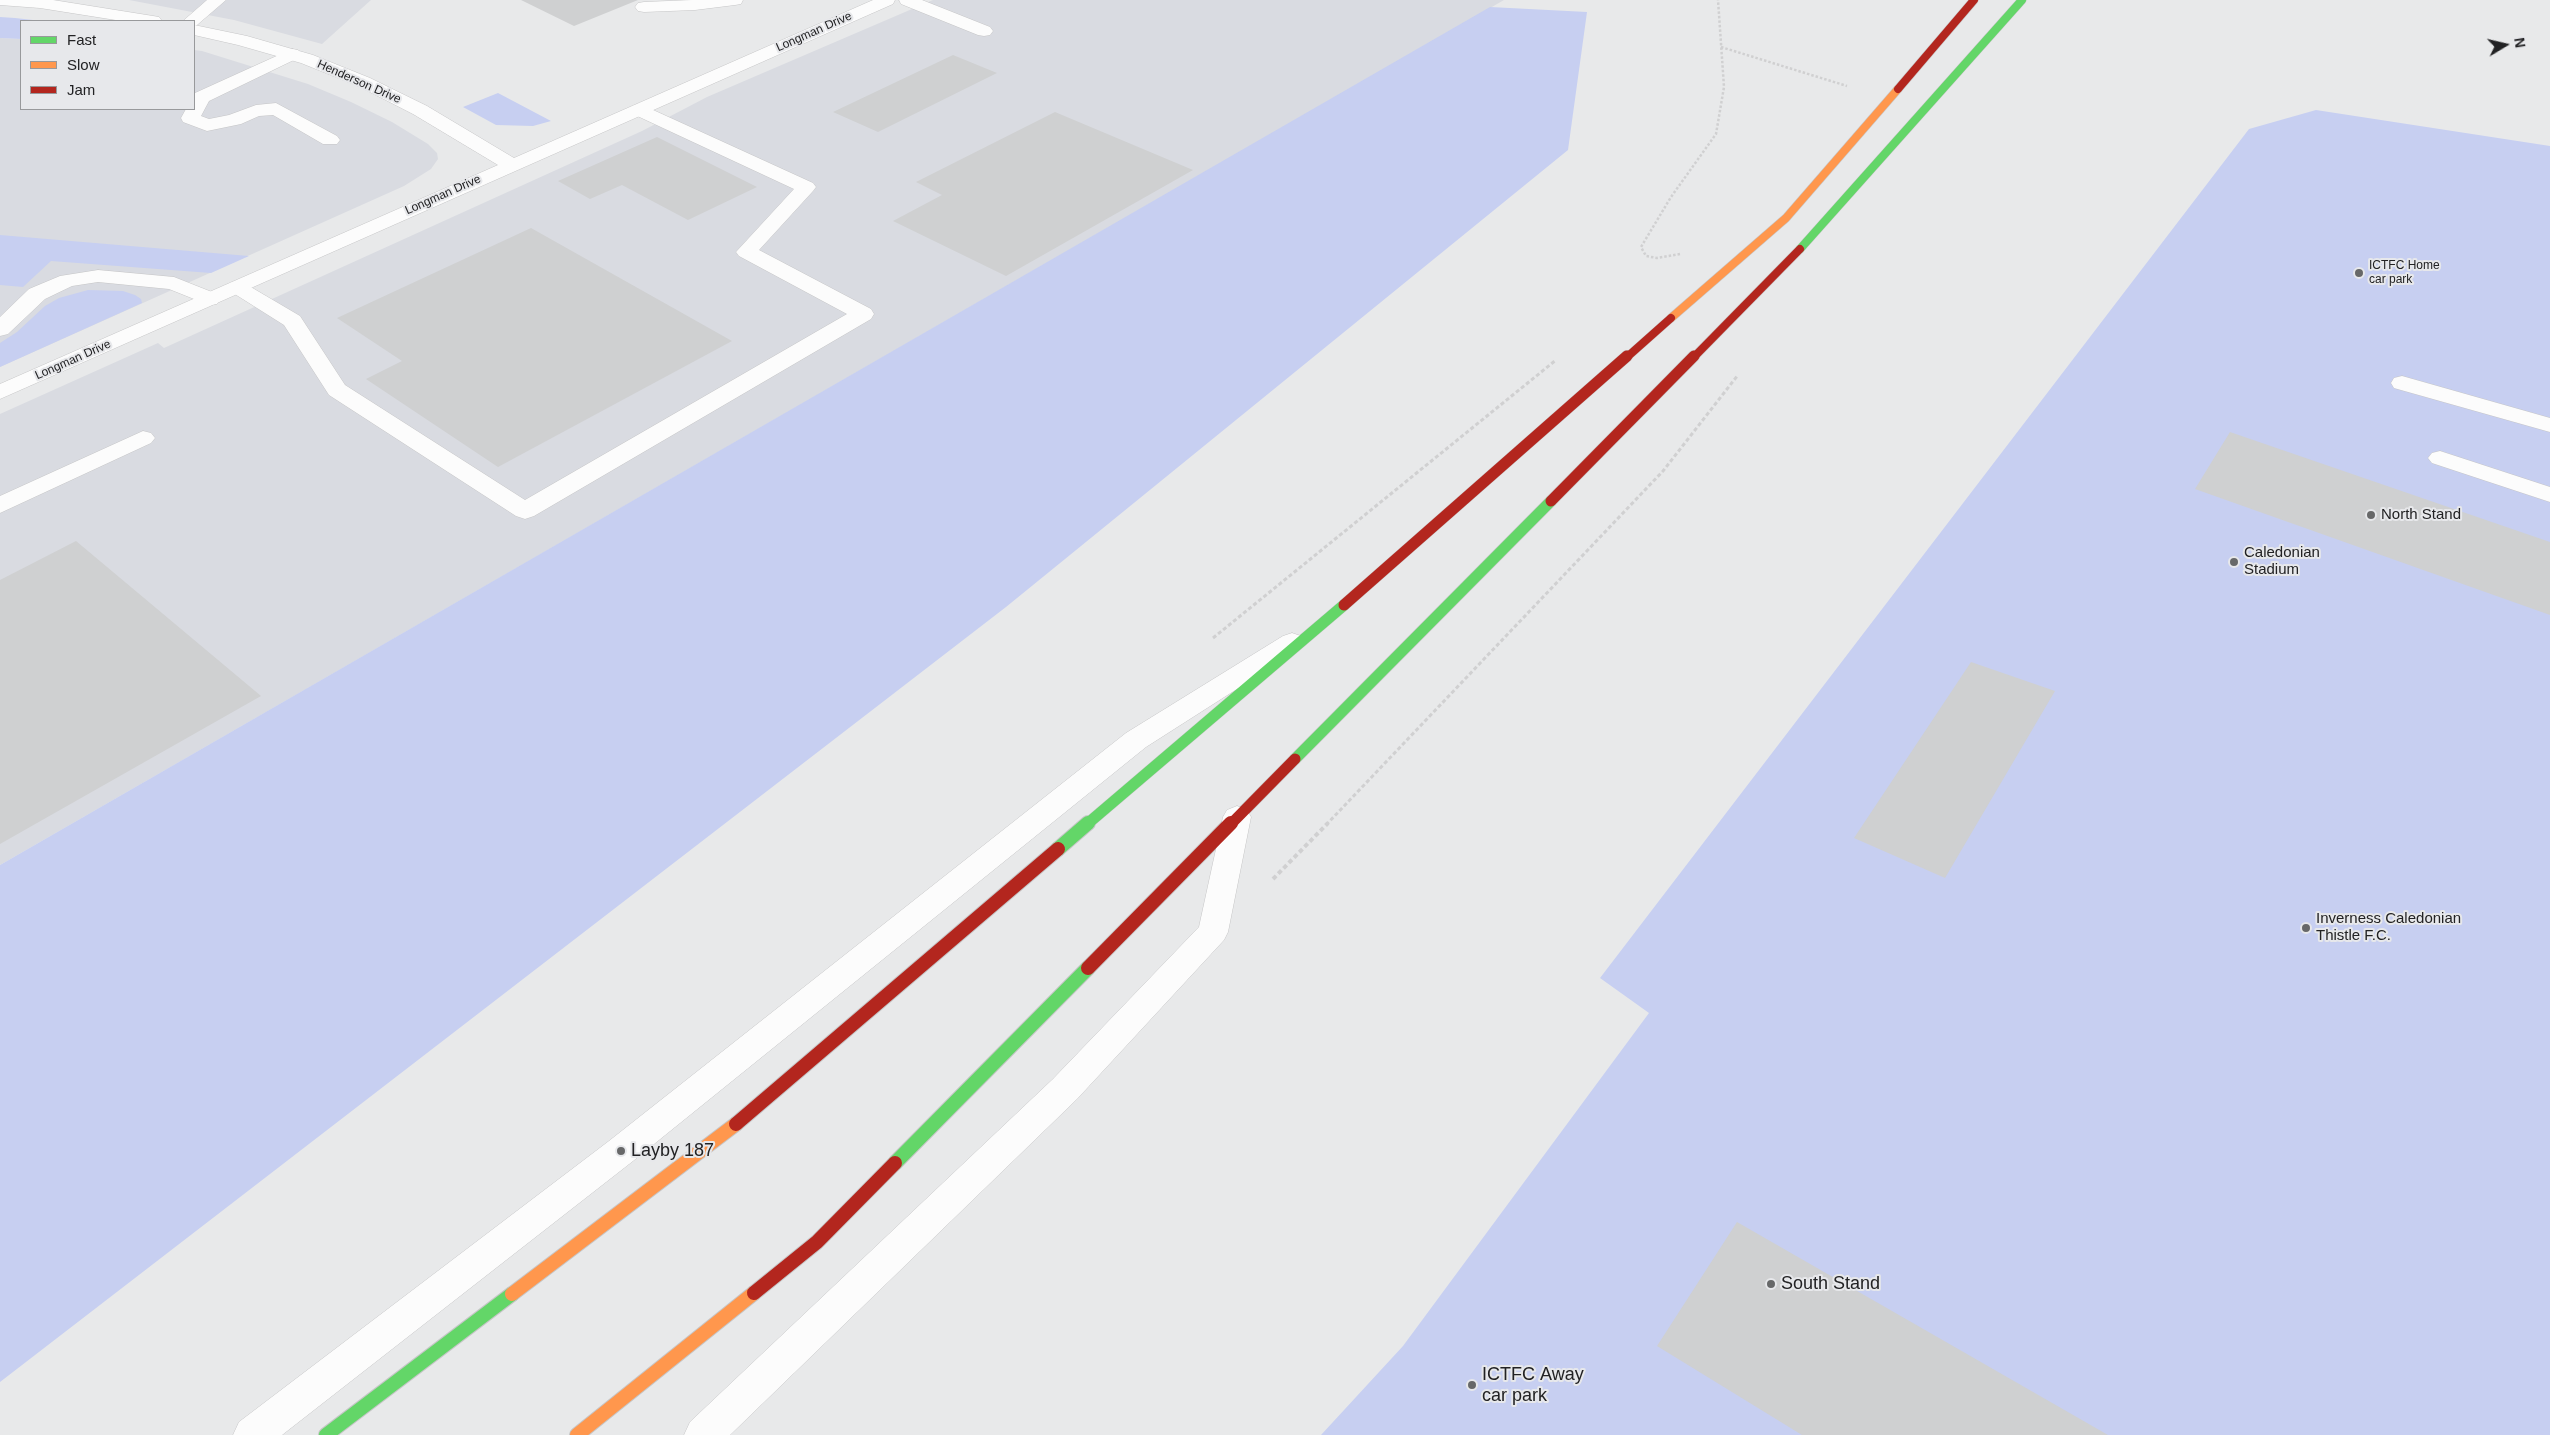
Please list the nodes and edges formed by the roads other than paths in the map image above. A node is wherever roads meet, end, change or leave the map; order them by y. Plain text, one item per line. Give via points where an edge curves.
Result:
1 (0, 0) edge
2 (218, 0) edge
3 (735, 0) edge
4 (887, 0) edge
5 (907, 0) edge
6 (1974, 0) edge
7 (2022, 0) edge
8 (644, 7) dead end
9 (147, 20) edge
10 (192, 20) edge
11 (195, 30) edge
12 (984, 30) dead end
13 (292, 54) junction
14 (195, 109) edge
15 (195, 110) edge
16 (640, 110) junction
17 (330, 140) dead end
18 (512, 165) junction
19 (237, 287) junction
20 (209, 299) junction
21 (0, 329) edge
22 (2402, 382) dead end
23 (0, 392) edge
24 (2550, 425) edge
25 (143, 438) dead end
26 (2440, 458) dead end
27 (2550, 495) edge
28 (0, 505) edge
29 (1324, 622) junction
30 (1237, 817) junction
31 (252, 1435) edge
32 (326, 1435) edge
33 (577, 1435) edge
34 (703, 1435) edge

1 - 9 street
2 - 10 street
3 - 8 street
4 - 16 street, Longman Drive
5 - 12 street
6 - 29 highway via 1786,218
7 - 30 highway via 1821,228
11 - 13 street, Henderson Drive
13 - 14 street via 202,97
13 - 18 street, Henderson Drive via 364,82 420,110
15 - 17 street via 190,118 207,125 234,120 256,111 276,109
16 - 18 street, Longman Drive
16 - 19 street via 806,187 746,252 864,314 525,511 337,390 292,321
18 - 19 street, Longman Drive
19 - 20 street, Longman Drive
20 - 21 street via 174,283 137,278 98,276 67,280 37,294
20 - 23 street, Longman Drive
22 - 24 street
25 - 28 street
26 - 27 street
29 - 31 street via 1136,740 621,1151
29 - 32 highway via 745,1117
30 - 33 highway via 817,1242
30 - 34 street via 1213,932 1065,1089

